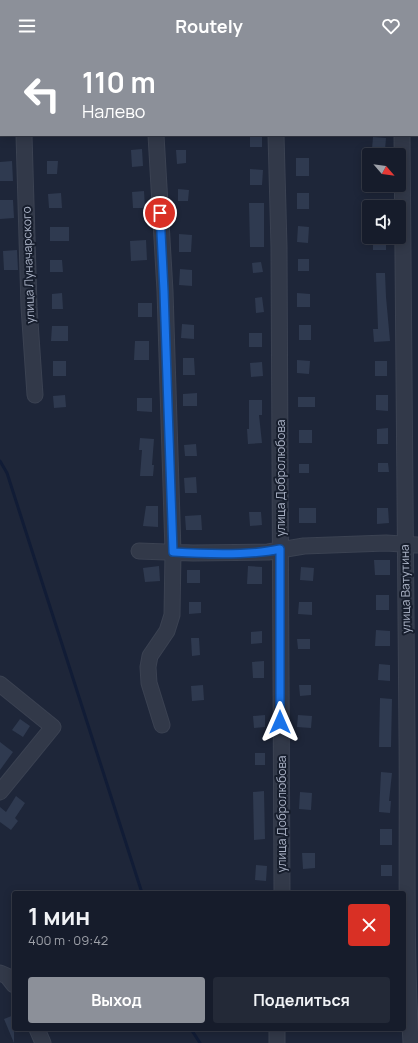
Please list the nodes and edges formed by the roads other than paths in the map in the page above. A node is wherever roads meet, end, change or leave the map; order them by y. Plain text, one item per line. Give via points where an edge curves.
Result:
1 (24, 136) edge
2 (156, 136) edge
3 (276, 136) edge
4 (402, 136) edge
5 (35, 395) dead end
6 (411, 545) edge
7 (280, 549) junction
8 (139, 551) dead end
9 (173, 552) junction
10 (0, 684) edge
11 (162, 725) dead end
12 (0, 792) edge
13 (282, 891) edge
14 (0, 973) edge
15 (12, 982) edge
16 (38, 1031) edge
17 (277, 1031) edge
18 (43, 1043) edge
19 (276, 1043) edge
20 (411, 1043) edge

1 - 5 street, улица Луначарского via 29,307
2 - 9 street
3 - 7 street, улица Добролюбова
4 - 6 street, улица Ватутина
6 - 7 street via 386,543
6 - 20 street, улица Ватутина via 408,801 408,987
7 - 9 street via 268,552
7 - 13 street, улица Добролюбова
8 - 9 street
9 - 11 street via 172,615 167,631 150,656 148,667 149,683
10 - 12 street via 53,728
14 - 15 street
16 - 18 street
17 - 19 street

